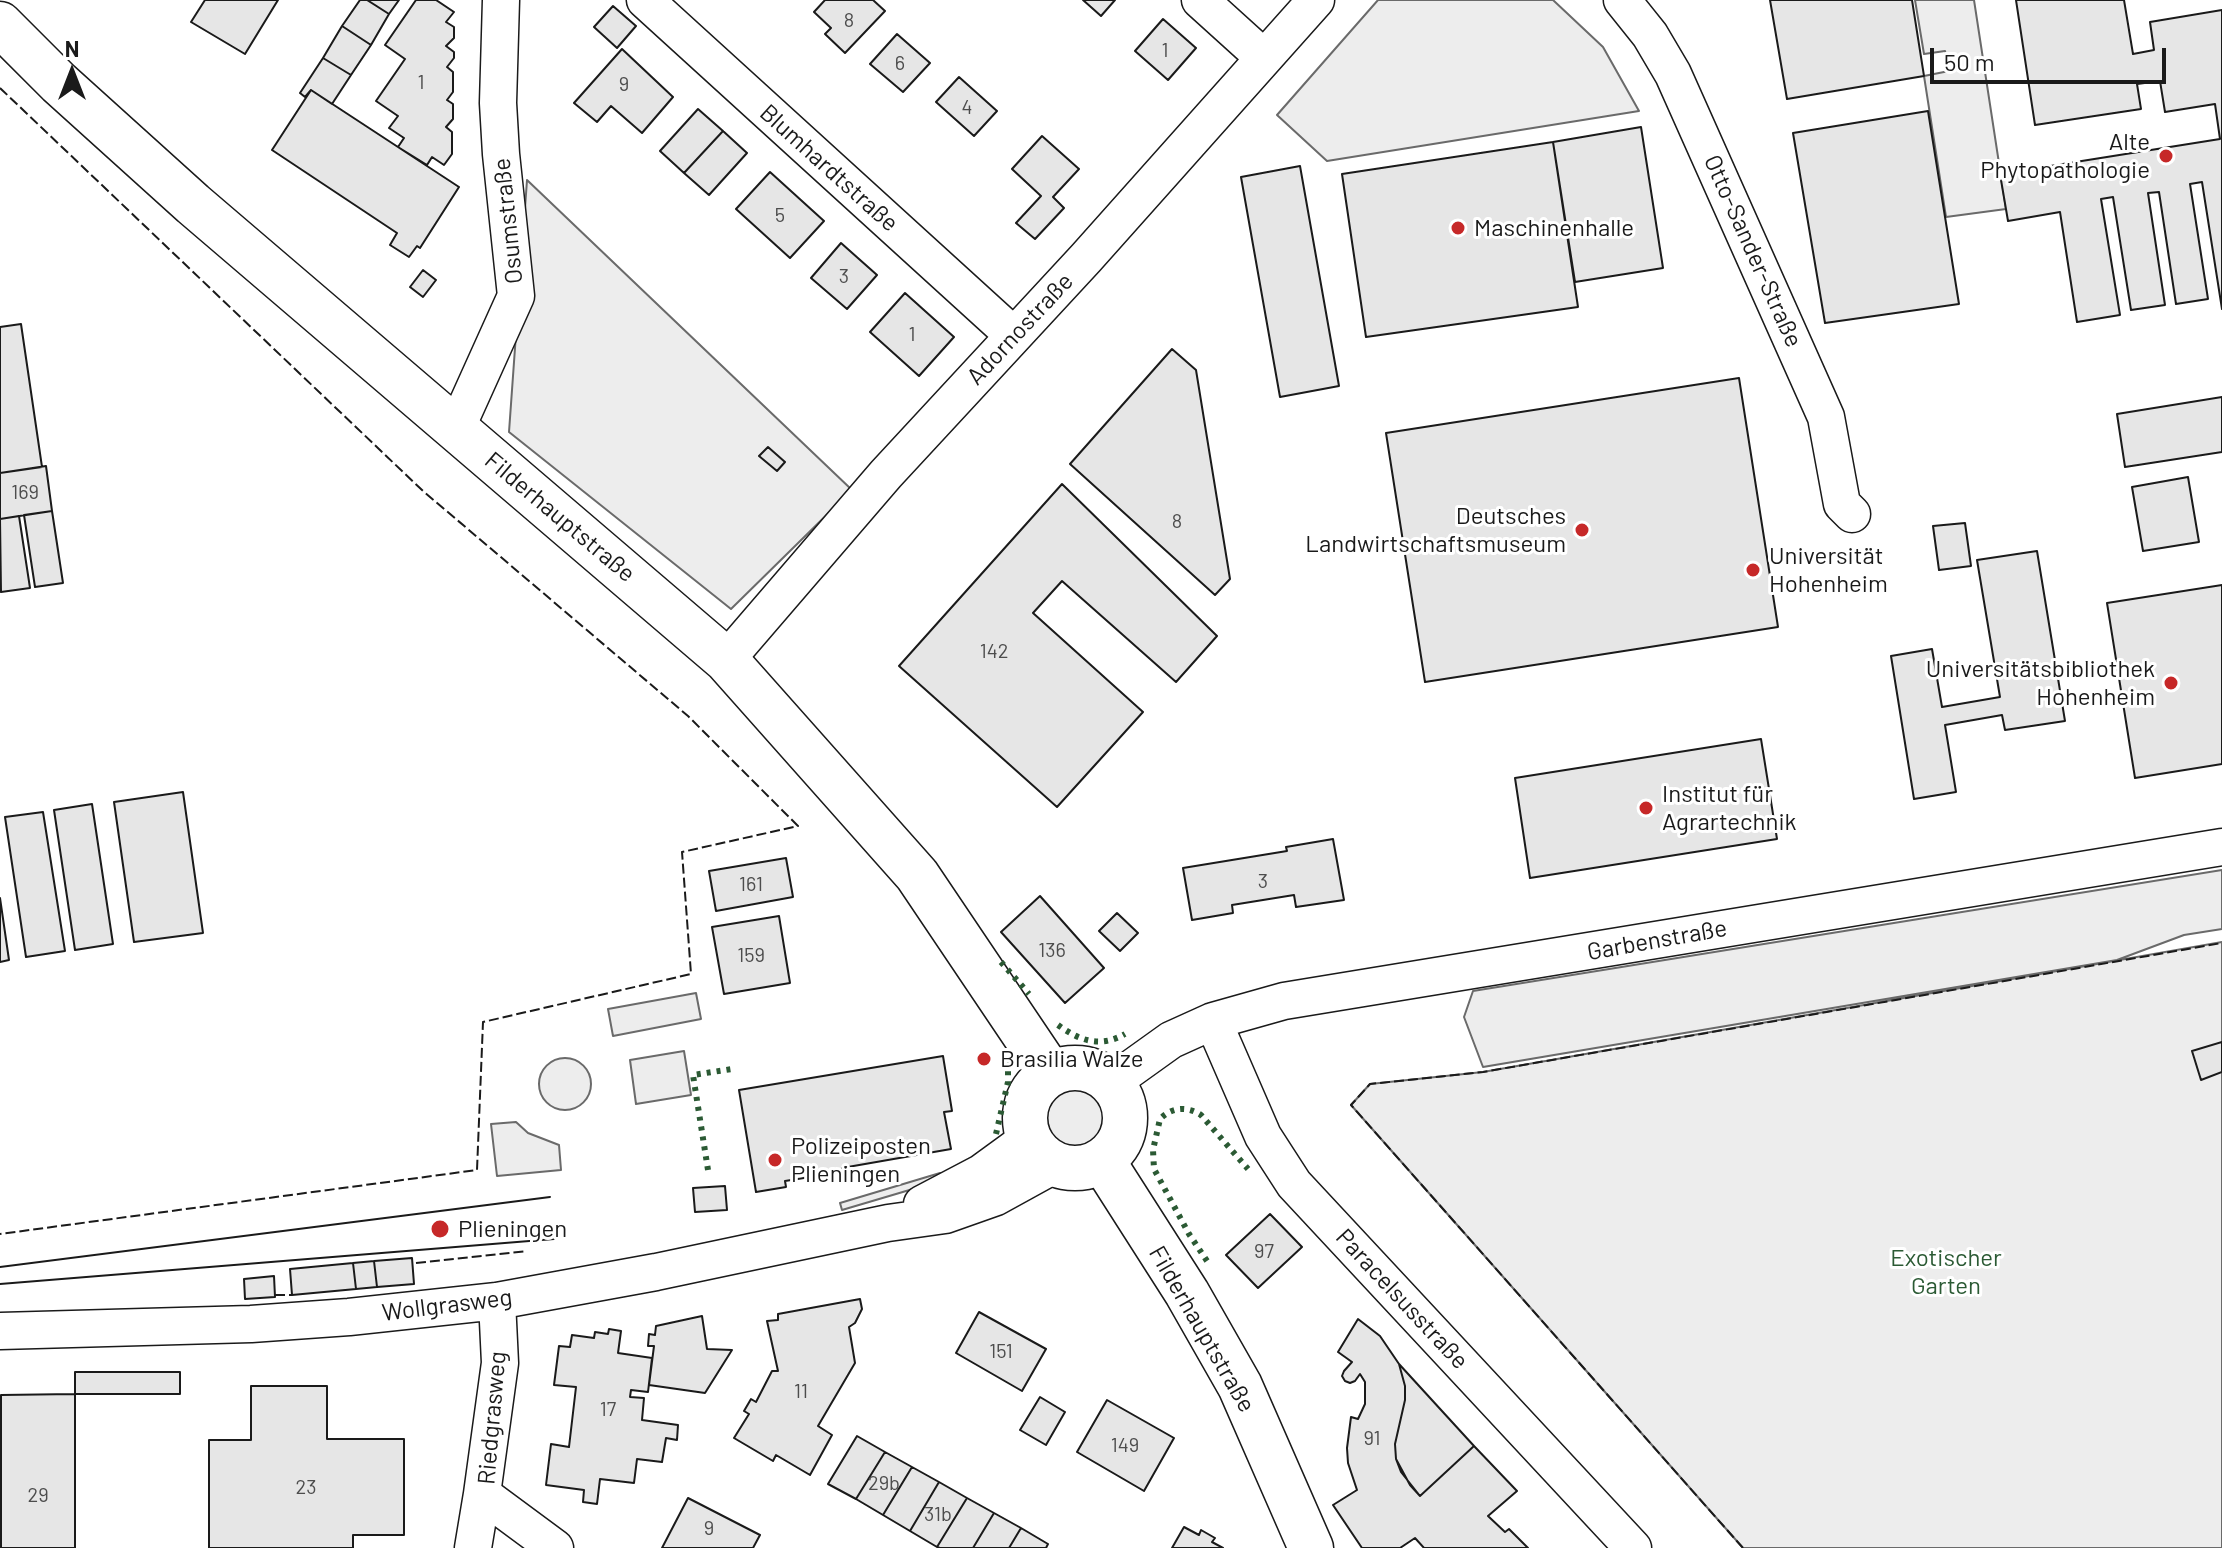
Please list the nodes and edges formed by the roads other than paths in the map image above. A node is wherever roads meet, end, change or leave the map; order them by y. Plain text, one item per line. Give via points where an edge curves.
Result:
1 (501, 0) edge
2 (645, 0) edge
3 (1200, 0) edge
4 (1316, 0) edge
5 (1622, 0) edge
6 (0, 24) edge
7 (1263, 57) junction
8 (1013, 335) junction
9 (456, 429) junction
10 (1852, 514) dead end
11 (726, 660) junction
12 (2222, 847) edge
13 (1213, 1021) junction
14 (1051, 1074) junction
15 (1111, 1083) junction
16 (1042, 1151) junction
17 (1102, 1160) junction
18 (497, 1301) junction
19 (0, 1331) edge
20 (482, 1494) junction
21 (473, 1548) edge
22 (555, 1548) edge
23 (1311, 1548) edge
24 (1633, 1548) edge

1 - 9 street, Osumstraße via 498,103 516,296
2 - 8 street, Blumhardtstraße
3 - 7 street
4 - 7 street, Adornostraße
5 - 10 street, Otto-Sander-Straße via 1650,35 1700,131 1826,417 1842,504
6 - 9 main road, Filderhauptstraße via 193,204
7 - 8 street, Adornostraße
8 - 11 street, Adornostraße
9 - 11 main road, Filderhauptstraße
11 - 14 main road, Filderhauptstraße via 917,875
12 - 13 street, Garbenstraße via 1284,1001
13 - 15 street, Garbenstraße via 1156,1049
13 - 24 street, Paracelsusstraße via 1263,1136 1294,1184
14 - 15 main road via 1082,1068
14 - 16 main road via 1030,1095 1026,1109 1025,1124
15 - 17 main road via 1125,1115 1115,1148
16 - 17 main road via 1072,1168
16 - 18 street, Wollgrasweg via 981,1173 888,1223
17 - 23 main road, Filderhauptstraße via 1240,1386
18 - 19 street, Wollgrasweg via 251,1324
18 - 20 street, Riedgrasweg via 500,1363
20 - 21 street
20 - 22 street, Riedgrasweg

